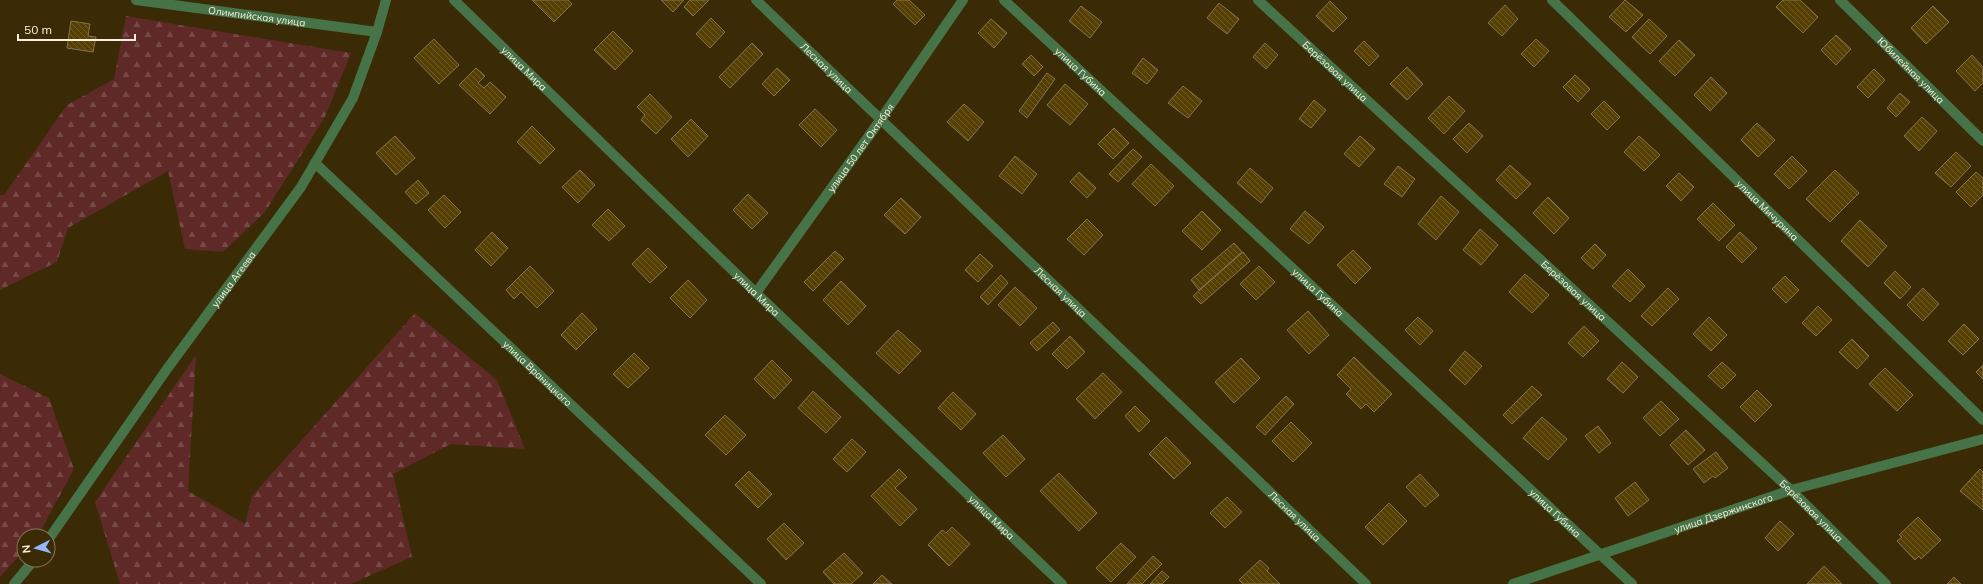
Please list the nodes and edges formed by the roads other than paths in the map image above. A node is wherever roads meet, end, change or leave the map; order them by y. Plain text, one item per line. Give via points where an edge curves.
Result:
1 (136, 0) edge
2 (386, 0) edge
3 (454, 0) edge
4 (756, 0) edge
5 (963, 0) edge
6 (1004, 0) edge
7 (1258, 0) edge
8 (1552, 0) edge
9 (1840, 0) edge
10 (157, 2) edge
11 (377, 32) junction
12 (881, 119) junction
13 (1983, 141) edge
14 (315, 163) junction
15 (756, 293) junction
16 (1983, 420) edge
17 (1983, 439) edge
18 (1791, 490) junction
19 (56, 529) edge
20 (1601, 553) junction
21 (27, 568) edge
22 (14, 584) edge
23 (761, 584) edge
24 (1062, 584) edge
25 (1366, 584) edge
26 (1513, 584) edge
27 (1632, 584) edge
28 (1886, 584) edge

1 - 10 street, Олимпийская улица
2 - 11 street, улица Агеева
3 - 15 street, улица Мира
4 - 12 street, Лесная улица
5 - 12 street, улица 50 лет Октября
6 - 20 street, улица Губина
7 - 18 street, Берёзовая улица
8 - 16 street, улица Мичурина
9 - 13 street, Юбилейная улица
10 - 11 street, Олимпийская улица
11 - 14 street, улица Агеева via 353,98
12 - 15 street, улица 50 лет Октября
12 - 25 street, Лесная улица
14 - 19 street, улица Агеева via 301,187 167,369
14 - 23 street, улица Враницкого
15 - 24 street, улица Мира
17 - 18 street, улица Дзержинского
18 - 20 street, улица Дзержинского
18 - 28 street, Берёзовая улица
20 - 26 street, улица Дзержинского
20 - 27 street, улица Губина
21 - 22 street

